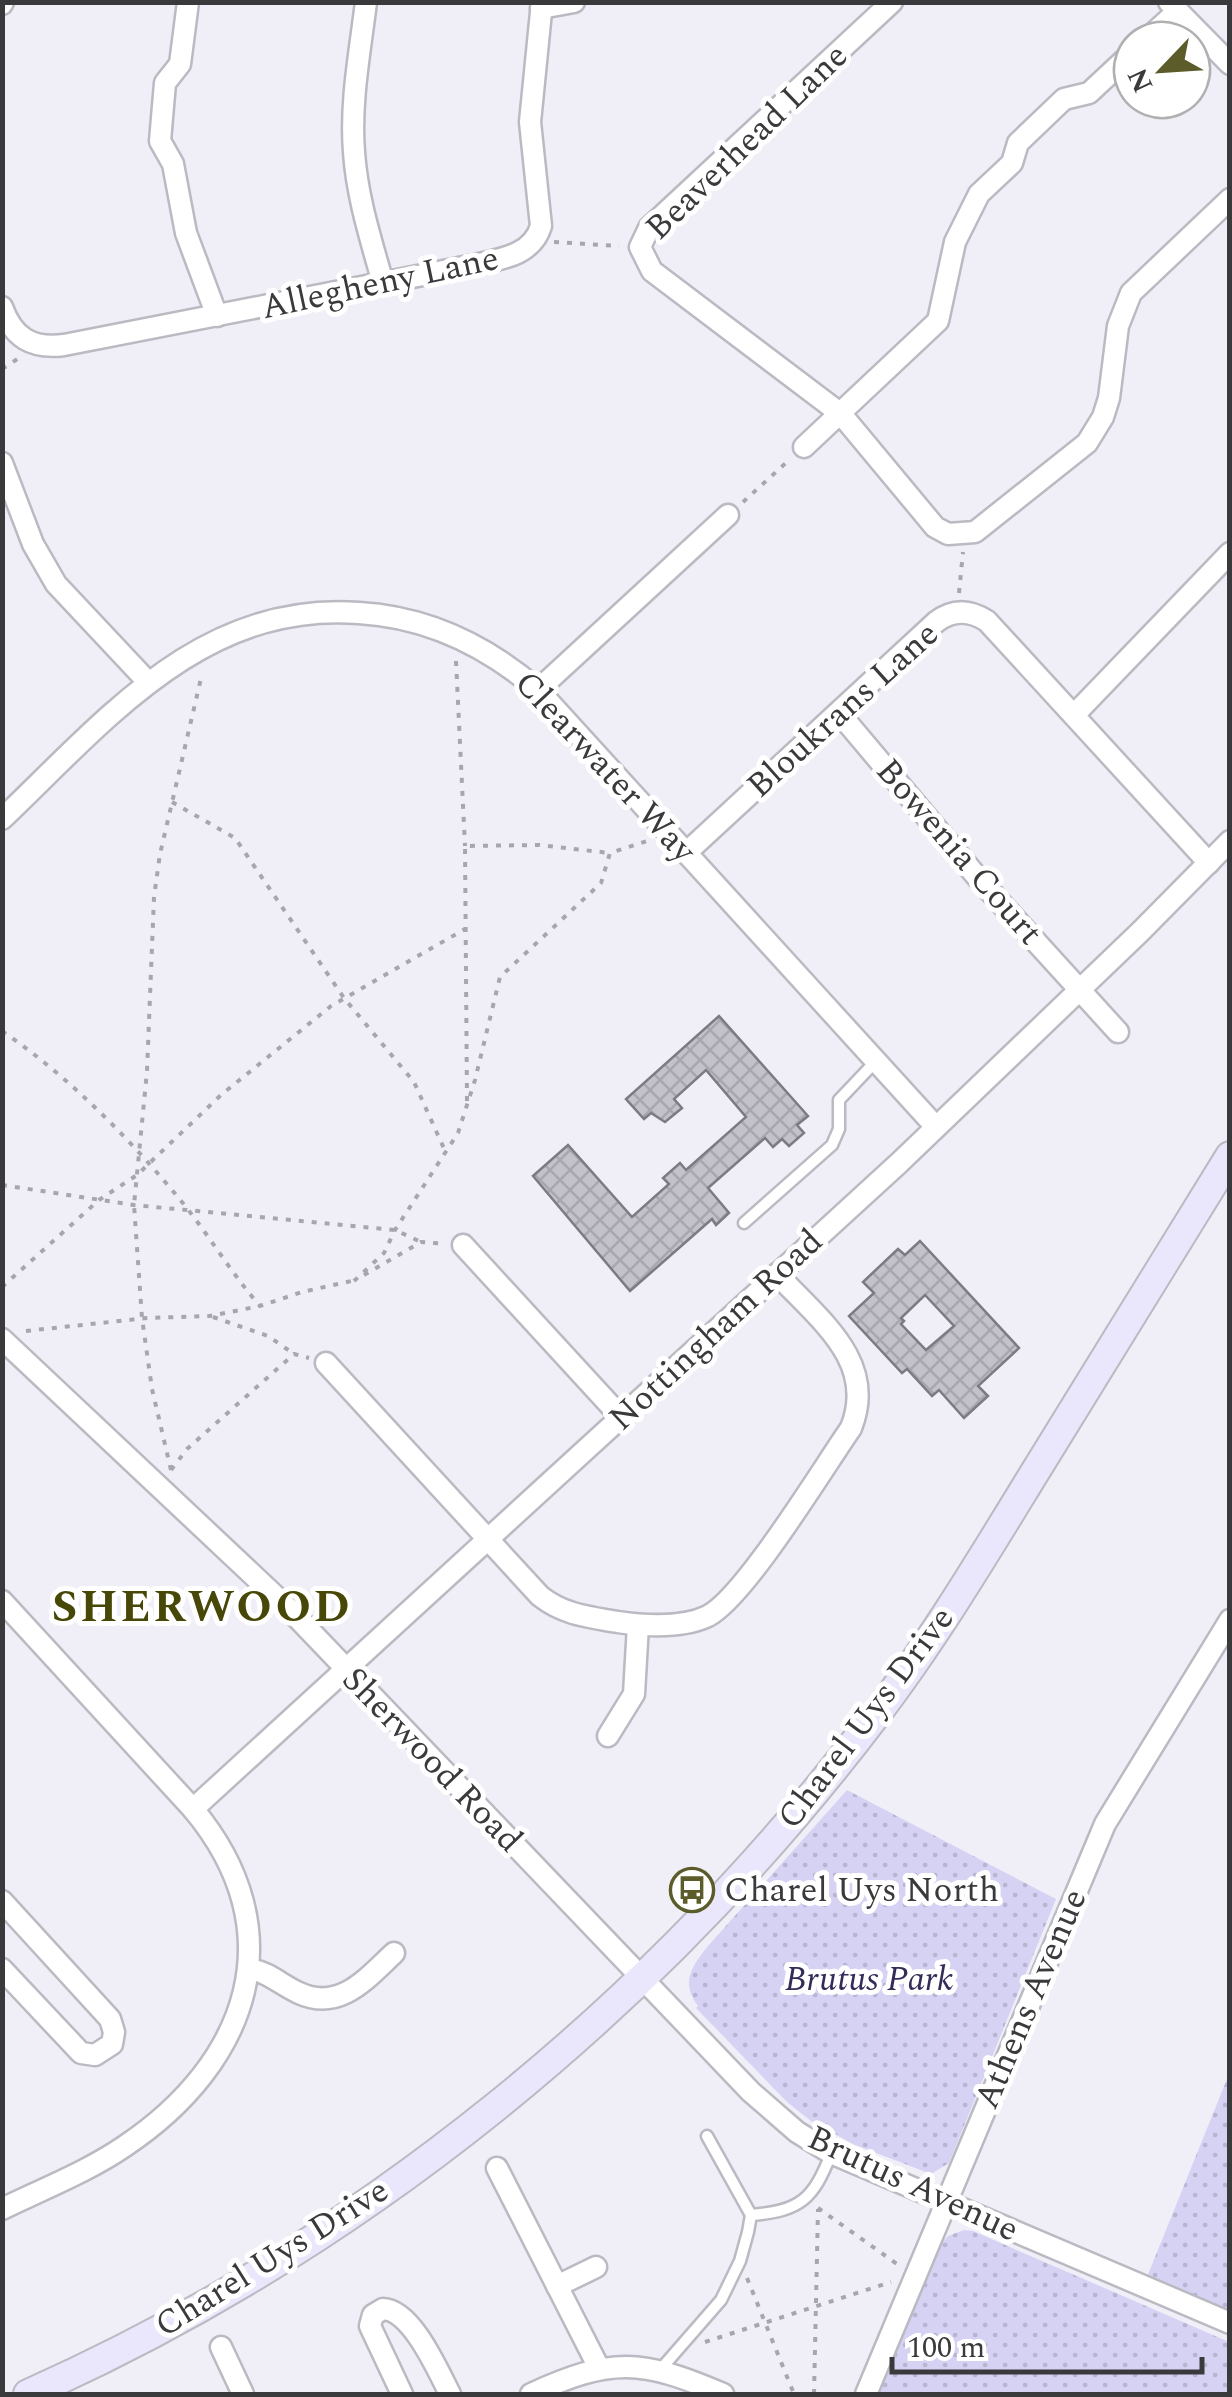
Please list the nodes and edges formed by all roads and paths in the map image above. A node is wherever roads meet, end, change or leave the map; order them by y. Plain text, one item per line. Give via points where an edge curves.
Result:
1 (188, 2) edge
2 (366, 2) edge
3 (574, 2) edge
4 (892, 2) edge
5 (541, 6) edge
6 (1173, 6) edge
7 (1230, 64) edge
8 (1112, 72) edge
9 (1230, 199) edge
10 (534, 241) junction
11 (640, 248) junction
12 (383, 283) junction
13 (2, 307) edge
14 (217, 316) junction
15 (840, 414) junction
16 (804, 447) joint
17 (2, 463) edge
18 (728, 515) joint
19 (964, 534) junction
20 (1230, 553) edge
21 (958, 612) junction
22 (464, 639) junction
23 (210, 642) junction
24 (148, 682) junction
25 (538, 690) junction
26 (840, 714) junction
27 (1074, 715) junction
28 (172, 802) junction
29 (2, 819) edge
30 (670, 834) junction
31 (1230, 842) edge
32 (466, 846) junction
33 (686, 852) junction
34 (610, 853) junction
35 (1210, 863) junction
36 (465, 929) junction
37 (1080, 990) junction
38 (344, 998) junction
39 (2, 1031) edge
40 (1118, 1032) dead end
41 (876, 1061) junction
42 (467, 1105) junction
43 (936, 1127) junction
44 (446, 1153) junction
45 (139, 1156) junction
46 (1230, 1156) edge
47 (148, 1164) junction
48 (137, 1175) junction
49 (2, 1186) edge
50 (99, 1200) junction
51 (134, 1205) junction
52 (188, 1210) junction
53 (744, 1224) dead end
54 (395, 1230) junction
55 (421, 1242) junction
56 (463, 1245) joint
57 (777, 1274) junction
58 (354, 1281) junction
59 (2, 1287) edge
60 (260, 1306) junction
61 (210, 1316) junction
62 (142, 1318) junction
63 (9, 1336) edge
64 (294, 1354) junction
65 (326, 1362) joint
66 (622, 1417) junction
67 (488, 1539) junction
68 (2, 1601) edge
69 (1230, 1620) edge
70 (638, 1625) junction
71 (346, 1669) junction
72 (608, 1736) dead end
73 (193, 1810) junction
74 (2, 1902) edge
75 (394, 1952) dead end
76 (2, 1969) edge
77 (249, 1969) junction
78 (641, 1979) junction
79 (707, 2136) dead end
80 (832, 2153) junction
81 (497, 2168) dead end
82 (804, 2200) junction
83 (946, 2202) junction
84 (818, 2208) junction
85 (2, 2209) edge
86 (752, 2214) junction
87 (740, 2261) junction
88 (596, 2267) dead end
89 (914, 2275) junction
90 (558, 2286) junction
91 (814, 2304) junction
92 (764, 2322) junction
93 (1230, 2324) edge
94 (681, 2344) junction
95 (221, 2346) dead end
96 (599, 2368) junction
97 (659, 2371) junction
98 (540, 2393) edge
99 (28, 2394) edge
100 (243, 2394) edge
101 (402, 2394) edge
102 (450, 2394) edge
103 (723, 2394) edge
104 (794, 2394) edge
105 (814, 2394) edge
106 (866, 2394) edge

1 - 14 street via 180,64 166,83 160,141 174,164 186,234
2 - 12 street via 354,150
3 - 5 street
4 - 11 street, Beaverhead Lane via 649,228
5 - 10 street, Allegheny Lane via 530,122 541,213
6 - 7 street
8 - 15 street via 1089,93 1064,99 1018,143 1012,163 980,194 955,242 938,320
9 - 19 street via 1126,302 1109,398 1096,432 985,526
10 - 11 path
10 - 12 street, Allegheny Lane via 506,258
11 - 15 street, Beaverhead Lane via 652,272
12 - 14 street, Allegheny Lane
13 - 14 street, Allegheny Lane via 14,332 48,347
15 - 16 street
15 - 19 street, Beaverhead Lane via 935,527
16 - 18 path
17 - 24 street via 49,574
18 - 25 street
19 - 21 path
20 - 27 street
21 - 26 street, Bloukrans Lane via 936,622
21 - 27 street, Bloukrans Lane via 987,621
22 - 23 street, Clearwater Way via 395,617 328,610 258,622
22 - 25 street, Clearwater Way
22 - 32 path via 456,649
23 - 24 street, Clearwater Way
23 - 28 path
24 - 29 street, Clearwater Way
25 - 30 street, Clearwater Way
26 - 33 street, Bloukrans Lane
26 - 37 street, Bowenia Court
27 - 35 street, Bloukrans Lane
28 - 38 path via 235,838
28 - 45 path via 154,897
30 - 33 street, Clearwater Way
30 - 34 path
31 - 35 street, Nottingham Road
32 - 34 path via 539,844
32 - 36 path
33 - 41 street, Clearwater Way
34 - 42 path via 601,883 500,977
35 - 37 street, Nottingham Road
36 - 38 path
36 - 42 path
37 - 40 street, Bowenia Court
37 - 43 street, Nottingham Road
38 - 44 path via 414,1082
38 - 47 path via 220,1095
39 - 45 path via 32,1051
41 - 43 street, Clearwater Way
41 - 53 lane via 839,1100 832,1145
42 - 44 path
43 - 57 street, Nottingham Road
44 - 54 path
45 - 47 path
45 - 48 path
46 - 78 main road, Charel Uys Drive via 898,1686 807,1803
47 - 48 path
47 - 52 path
48 - 50 path
48 - 51 path
49 - 50 path
50 - 51 path
50 - 59 path
51 - 52 path
51 - 62 path
52 - 54 path
52 - 60 path
54 - 55 path
54 - 58 path via 384,1254
55 - 56 path
55 - 58 path
56 - 66 street
57 - 66 street, Nottingham Road
57 - 70 street via 851,1360 859,1385 856,1414 728,1600 697,1620
58 - 60 path
60 - 61 path
61 - 62 path
61 - 64 path via 268,1336
62 - 63 path
62 - 64 path via 171,1470
63 - 71 street, Sherwood Road
64 - 65 path
65 - 67 street
66 - 67 street, Nottingham Road
67 - 70 street via 555,1608
67 - 71 street, Nottingham Road
68 - 73 street
69 - 83 street, Athens Avenue via 1106,1824
70 - 72 street via 634,1694
71 - 73 street, Nottingham Road
71 - 78 street, Sherwood Road
73 - 77 street via 222,1847 241,1888
74 - 76 street via 110,2019 112,2044 95,2056 81,2053
75 - 77 street via 356,1988 326,2000
77 - 85 street via 226,2037 167,2113 104,2159
78 - 80 street, Brutus Avenue via 752,2092
78 - 99 main road, Charel Uys Drive via 512,2094 352,2213 207,2303
79 - 86 lane
80 - 82 lane
80 - 83 street, Brutus Avenue
81 - 90 street
82 - 84 path
82 - 86 lane
83 - 89 street, Athens Avenue
83 - 93 street, Brutus Avenue
84 - 89 path
84 - 91 path
86 - 87 lane
87 - 92 path
87 - 94 lane via 721,2300
88 - 90 street
89 - 91 path
89 - 106 street, Athens Avenue
90 - 96 street
91 - 92 path
91 - 105 path
92 - 94 path via 698,2345
92 - 104 path
94 - 97 lane
95 - 100 street
96 - 97 street
96 - 98 street
97 - 103 street
101 - 102 street via 370,2326 383,2308 400,2314

